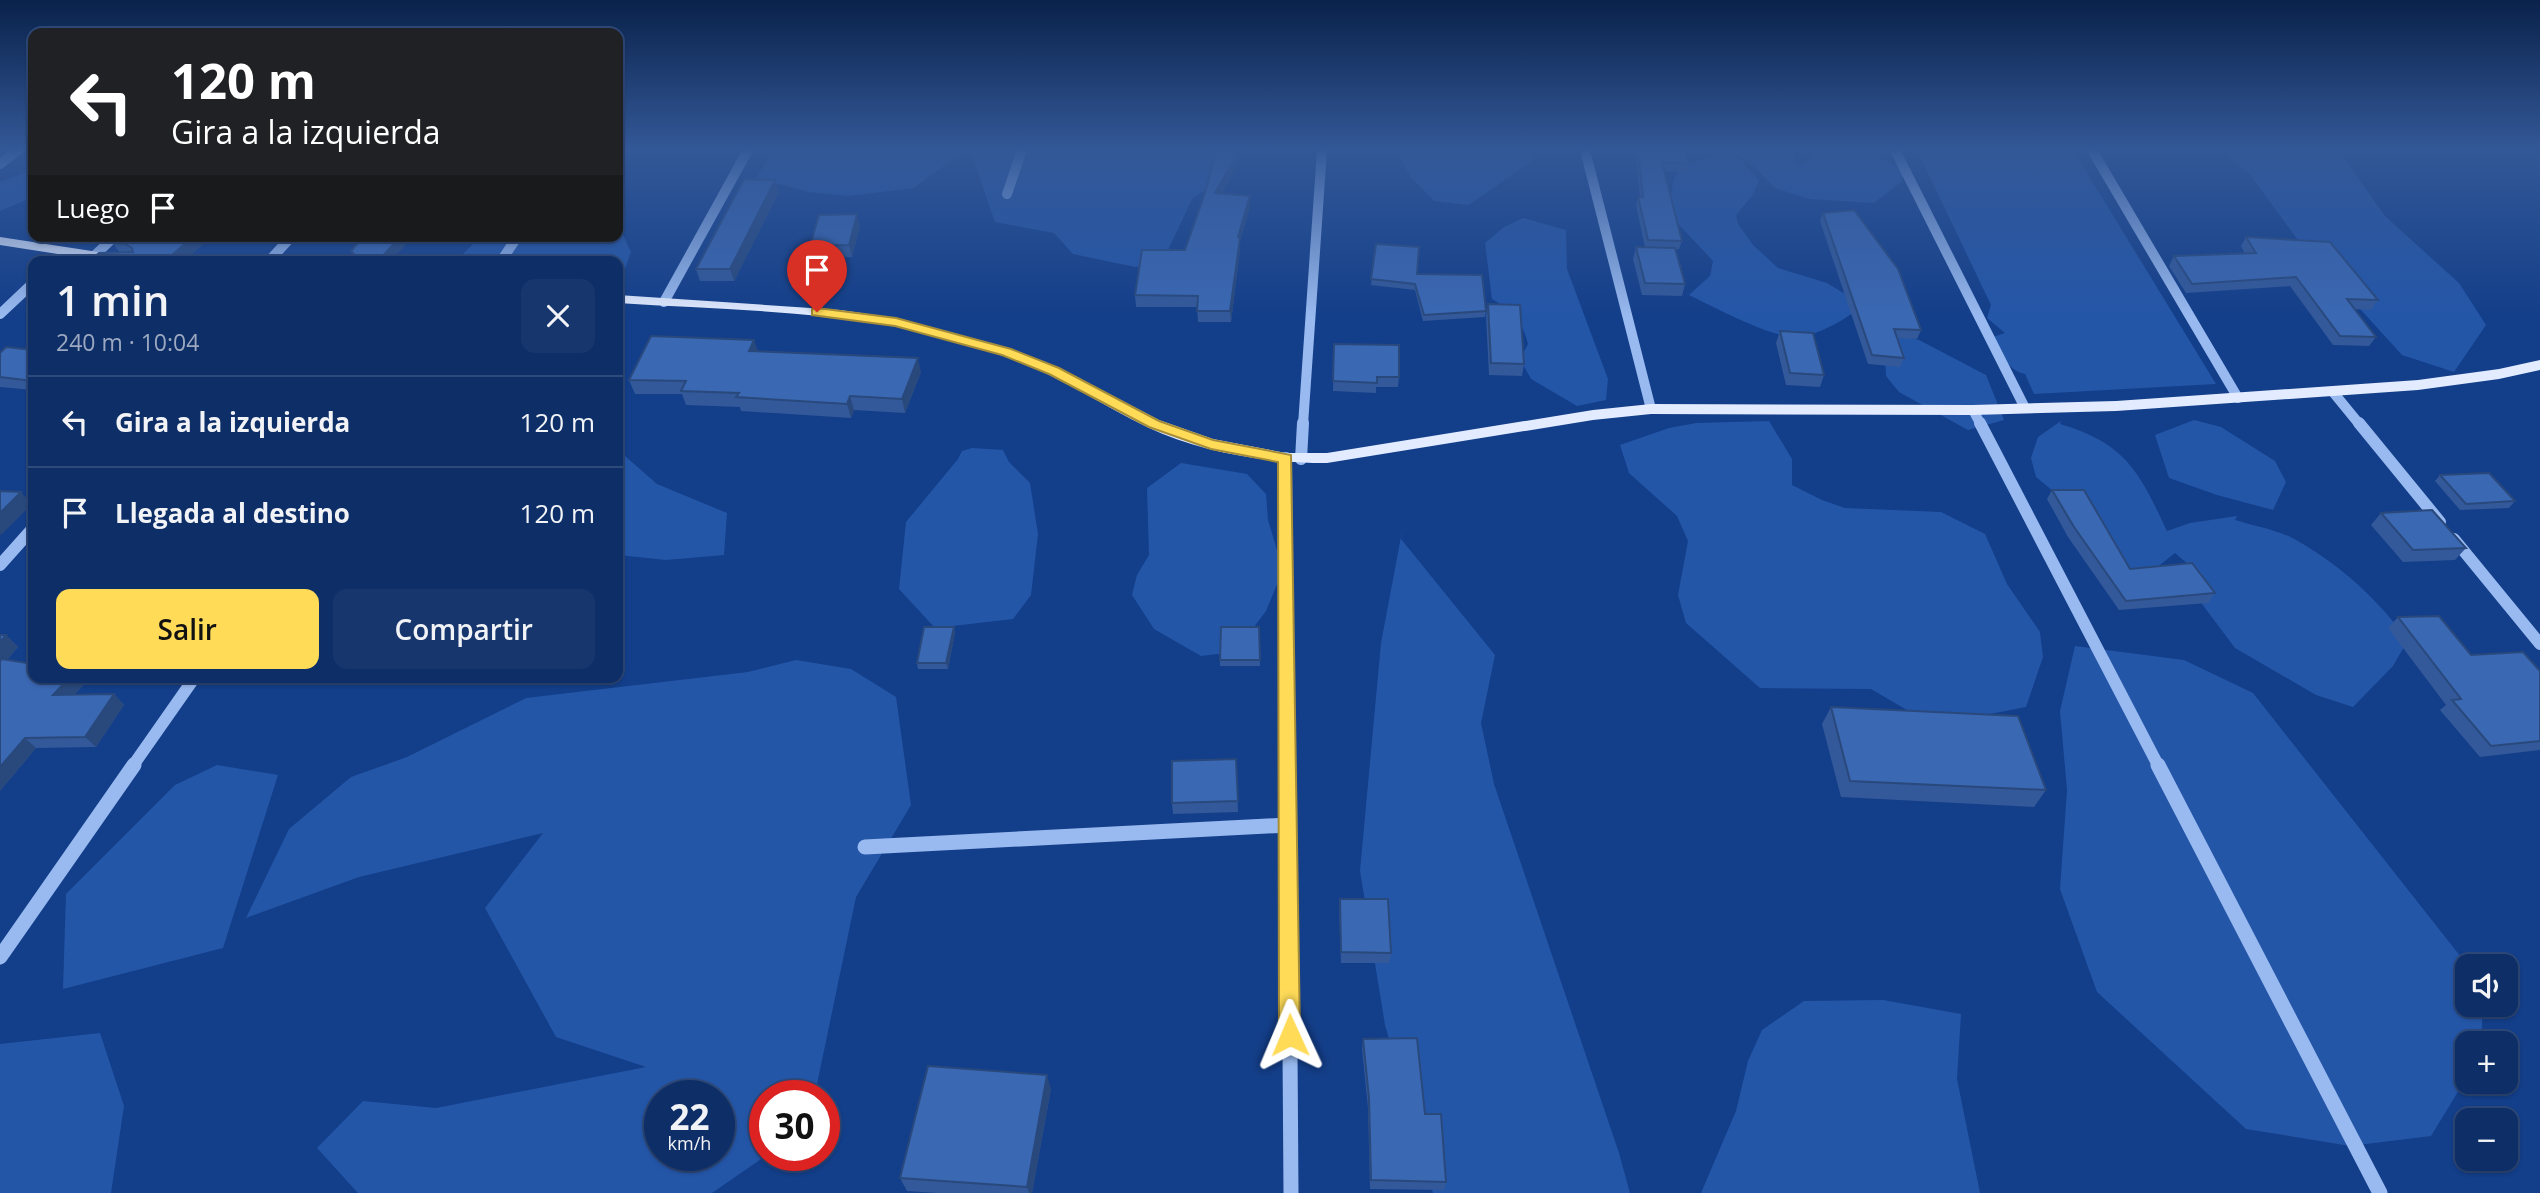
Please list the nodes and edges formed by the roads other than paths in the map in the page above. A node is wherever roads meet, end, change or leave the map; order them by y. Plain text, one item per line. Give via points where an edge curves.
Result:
1 (717, 206) edge
2 (1317, 206) edge
3 (1599, 206) edge
4 (1923, 206) edge
5 (2125, 206) edge
6 (0, 241) edge
7 (109, 242) edge
8 (286, 242) edge
9 (57, 256) edge
10 (94, 256) edge
11 (274, 256) edge
12 (28, 288) edge
13 (623, 299) edge
14 (664, 302) junction
15 (0, 314) edge
16 (2540, 365) edge
17 (2333, 392) junction
18 (2238, 398) junction
19 (2025, 408) junction
20 (1651, 409) junction
21 (1973, 410) junction
22 (1294, 458) junction
23 (28, 534) edge
24 (0, 565) edge
25 (2540, 644) edge
26 (191, 683) edge
27 (1287, 825) junction
28 (865, 847) dead end
29 (0, 957) edge
30 (1291, 1193) edge
31 (2380, 1193) edge

1 - 14 street
2 - 22 street
3 - 20 street
4 - 19 street
5 - 18 street
6 - 9 main road
7 - 10 street
8 - 11 street
12 - 15 street
13 - 14 main road
14 - 22 main road via 896,322 1007,352 1054,371 1154,424 1211,444
16 - 17 main road via 2418,385
17 - 18 main road
17 - 25 street
18 - 19 main road
19 - 21 main road
20 - 21 main road
20 - 22 main road via 1370,452
21 - 31 street
22 - 27 street
23 - 24 street
26 - 29 street
27 - 28 street
27 - 30 street

